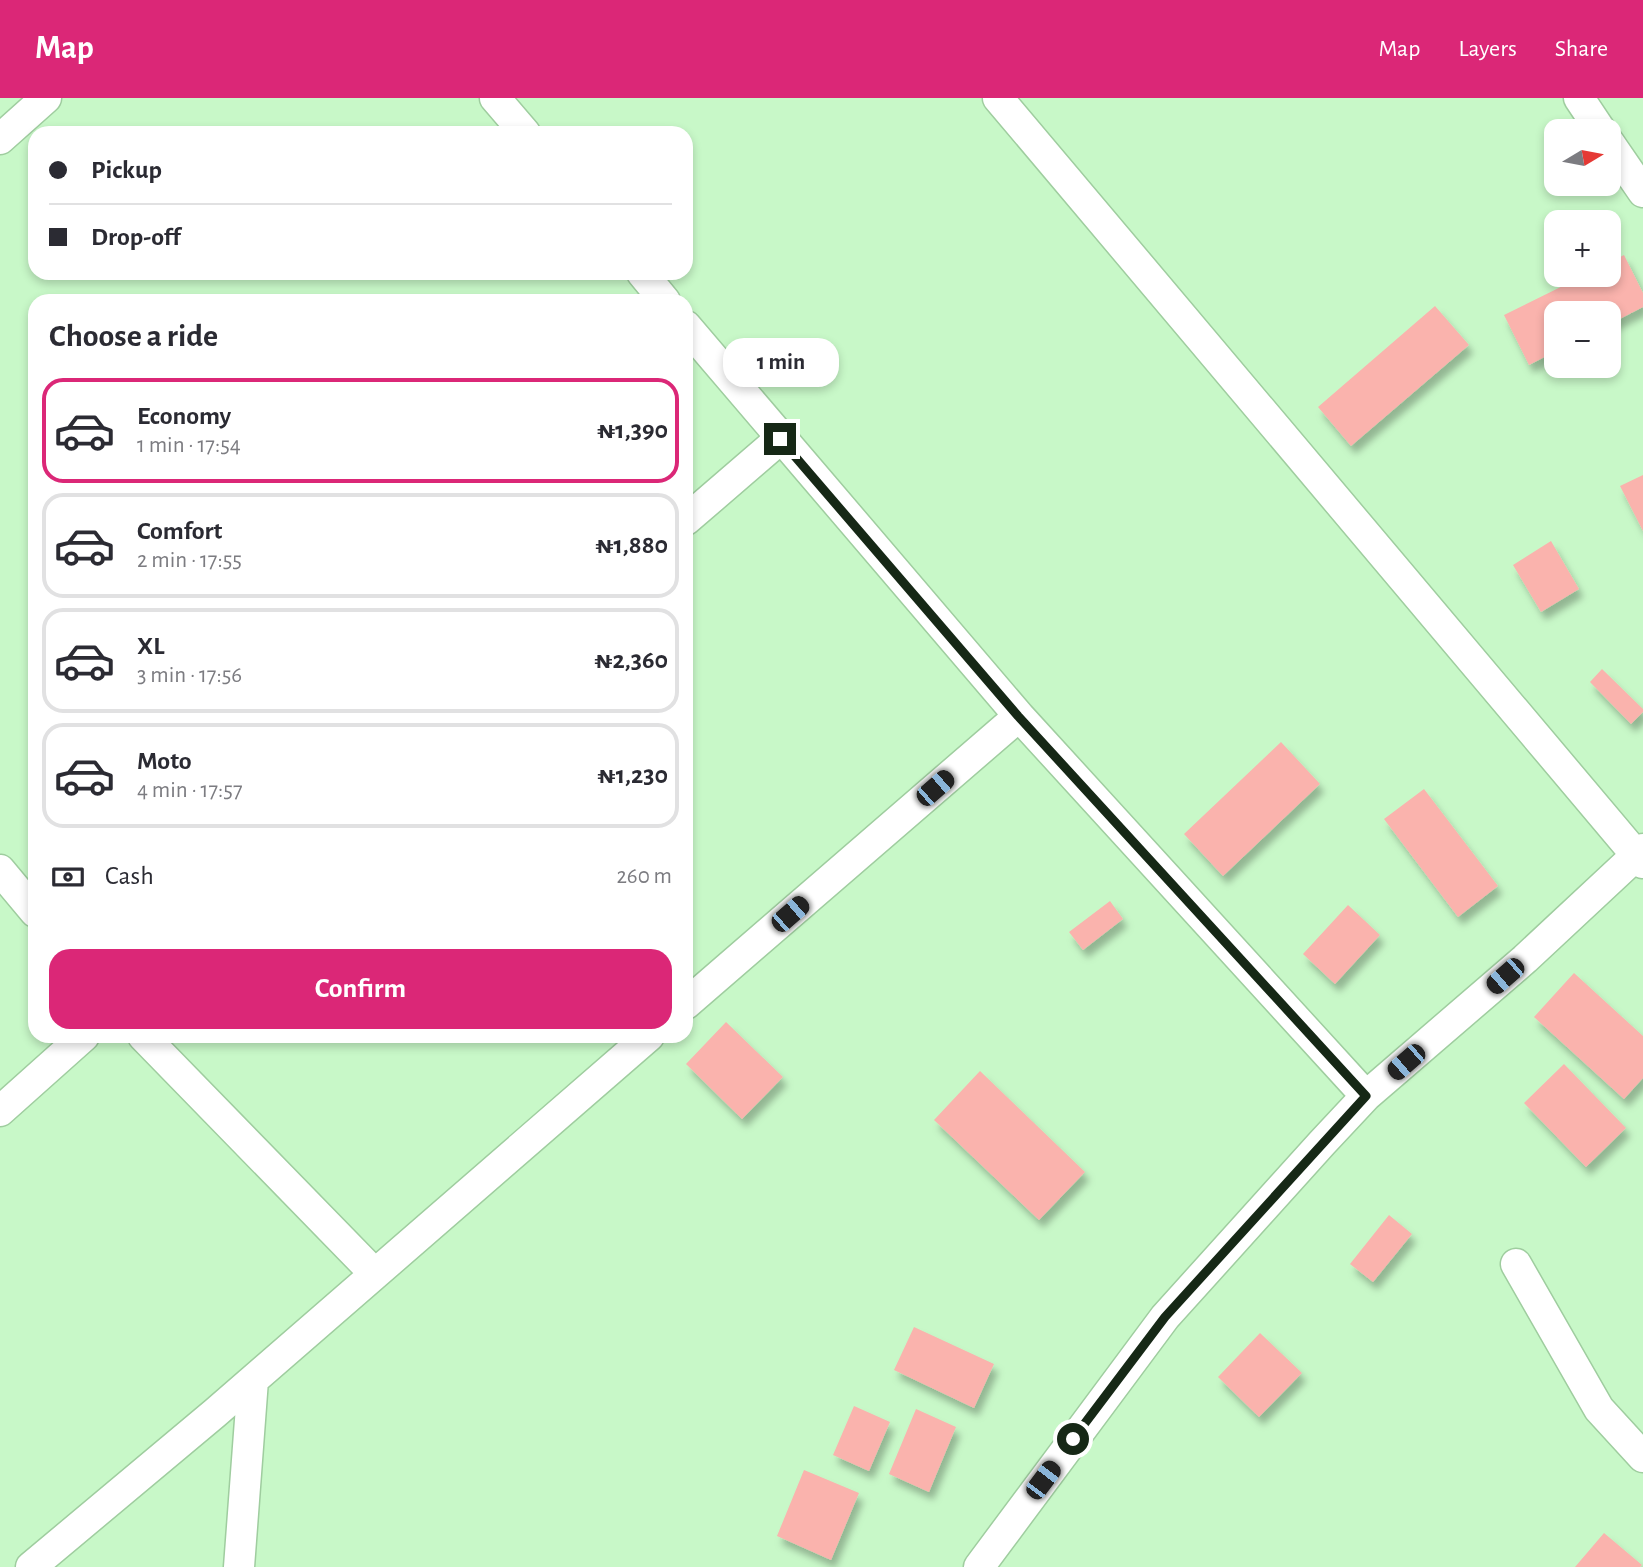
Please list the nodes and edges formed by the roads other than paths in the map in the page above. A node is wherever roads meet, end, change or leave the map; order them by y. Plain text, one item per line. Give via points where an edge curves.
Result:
1 (46, 98) edge
2 (495, 98) edge
3 (998, 98) edge
4 (1579, 98) edge
5 (1593, 119) edge
6 (519, 126) edge
7 (0, 139) edge
8 (1621, 160) edge
9 (1643, 192) edge
10 (648, 280) edge
11 (659, 294) edge
12 (693, 334) edge
13 (780, 439) junction
14 (693, 514) edge
15 (1018, 716) junction
16 (1640, 855) edge
17 (0, 870) edge
18 (28, 904) edge
19 (693, 998) edge
20 (76, 1043) edge
21 (150, 1043) edge
22 (641, 1043) edge
23 (1366, 1096) junction
24 (0, 1111) edge
25 (1516, 1264) dead end
26 (375, 1274) junction
27 (253, 1380) junction
28 (1643, 1457) edge
29 (31, 1567) edge
30 (239, 1567) edge
31 (979, 1567) edge

1 - 7 street
2 - 6 street
3 - 16 street
4 - 5 street
8 - 9 street
10 - 11 street
12 - 13 street
13 - 14 street
13 - 15 street
15 - 19 street
15 - 23 street
16 - 23 street
17 - 18 street
20 - 24 street
21 - 26 street
22 - 26 street
23 - 31 street via 1165,1317
25 - 28 street via 1599,1409
26 - 27 street
27 - 29 street
27 - 30 street

